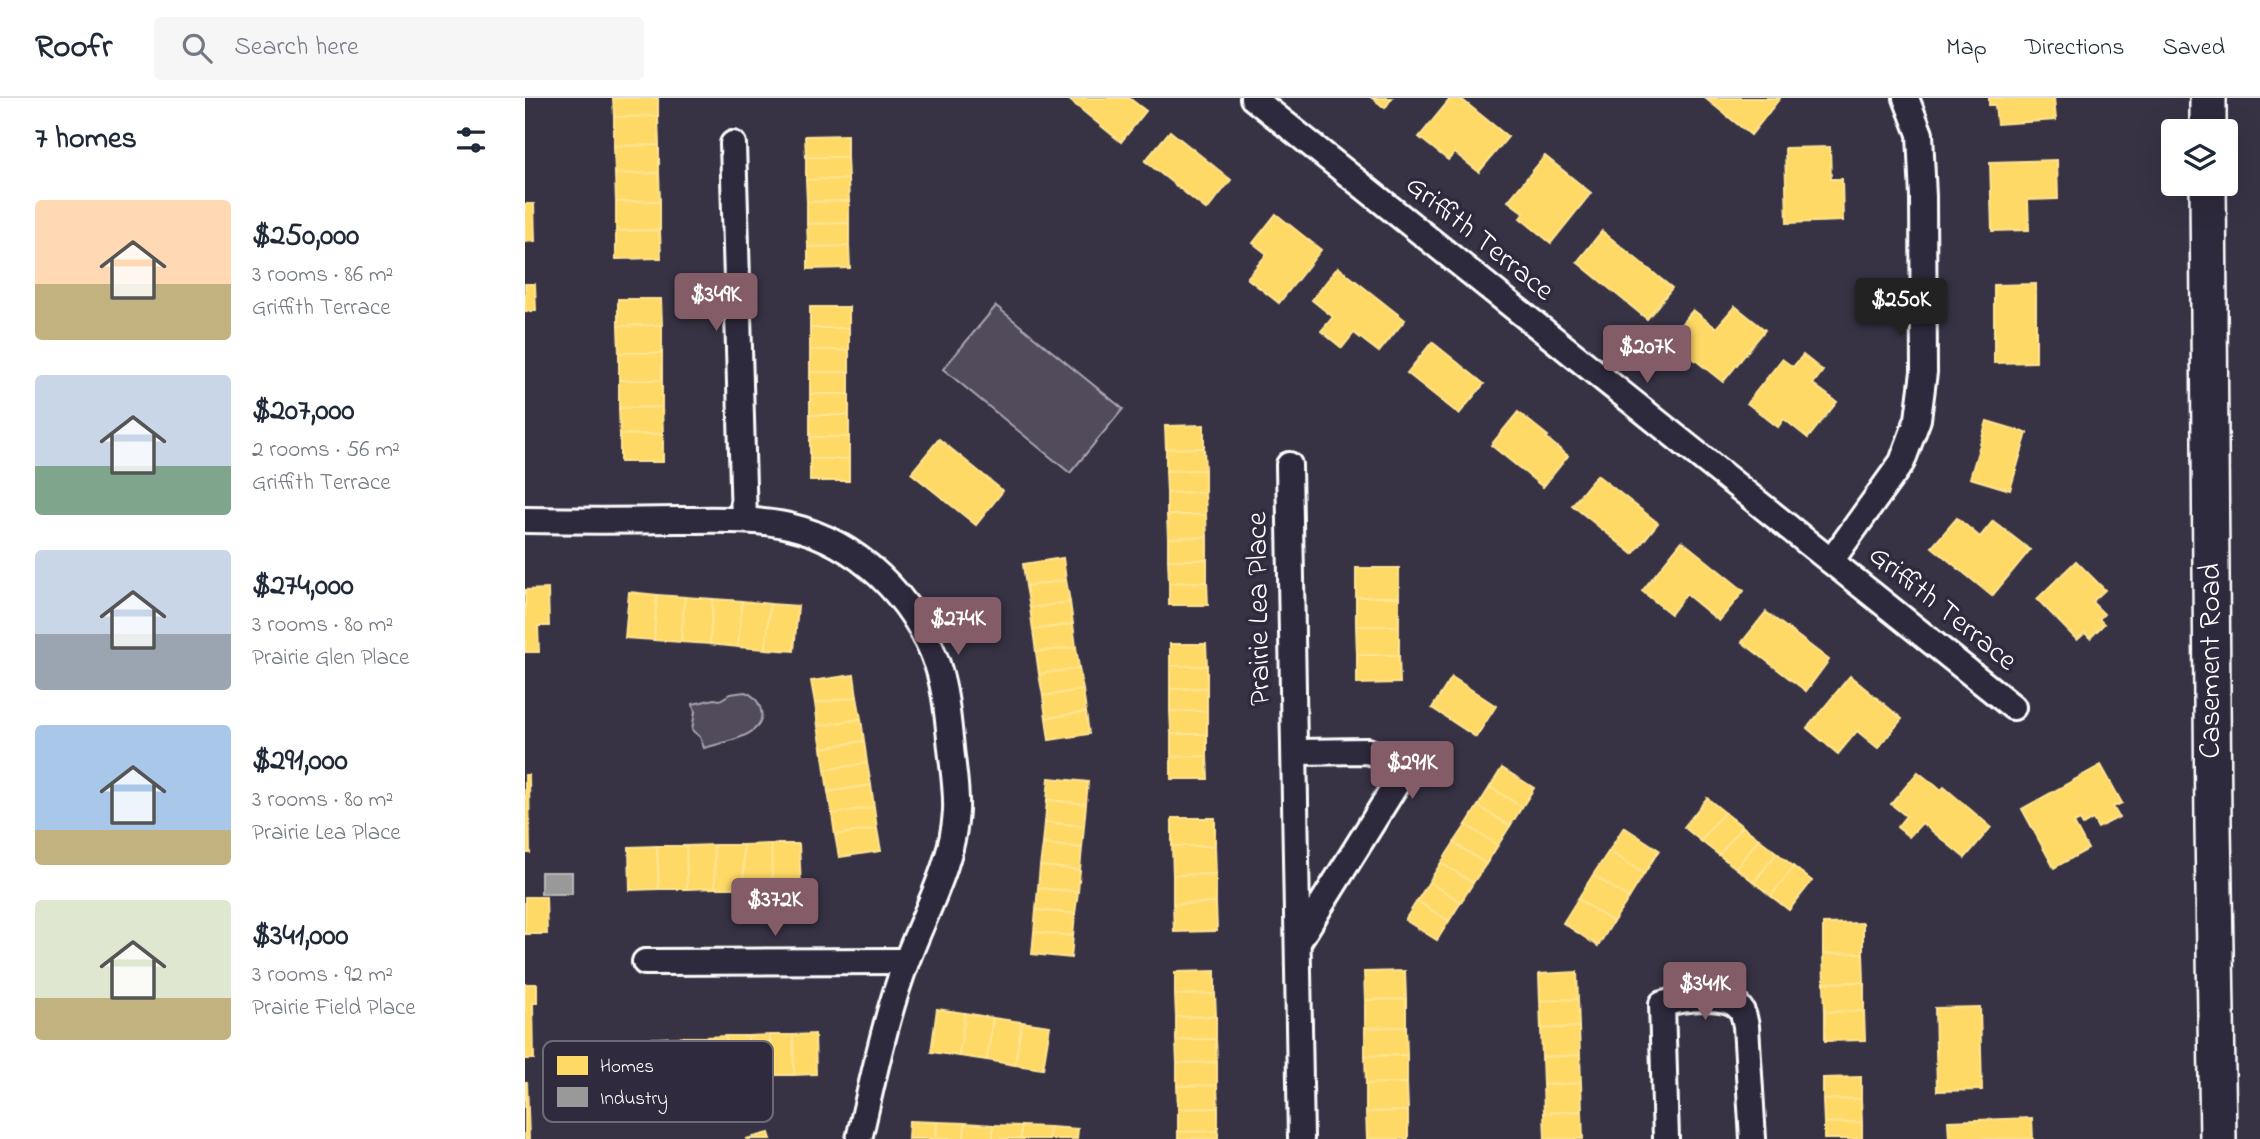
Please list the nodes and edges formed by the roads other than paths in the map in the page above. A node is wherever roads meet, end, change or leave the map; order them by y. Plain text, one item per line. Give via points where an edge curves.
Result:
1 (1253, 98) edge
2 (1906, 98) edge
3 (2207, 98) edge
4 (2208, 119) edge
5 (733, 144) dead end
6 (2208, 196) edge
7 (1289, 465) dead end
8 (525, 520) edge
9 (744, 520) junction
10 (1831, 561) junction
11 (2013, 707) dead end
12 (1295, 752) junction
13 (1298, 942) junction
14 (907, 961) junction
15 (645, 962) dead end
16 (859, 1139) edge
17 (1301, 1139) edge
18 (1666, 1139) edge
19 (1753, 1139) edge
20 (2218, 1139) edge

1 - 10 street, Griffith Terrace
2 - 10 street, Griffith Terrace via 1920,134 1923,197 1924,372 1918,419 1902,462
3 - 4 street
5 - 9 street
6 - 20 street, Casement Road
7 - 12 street, Prairie Lea Place
8 - 9 street
9 - 14 street via 801,530 856,555 885,580 914,618 936,663 946,701 956,811 948,856
10 - 11 street, Griffith Terrace
12 - 13 street, Prairie Lea Place
12 - 13 street via 1368,751 1392,761 1400,778
13 - 17 street, Prairie Lea Place
14 - 15 street
14 - 16 street
18 - 19 street via 1662,1004 1726,999 1741,1009 1746,1026

